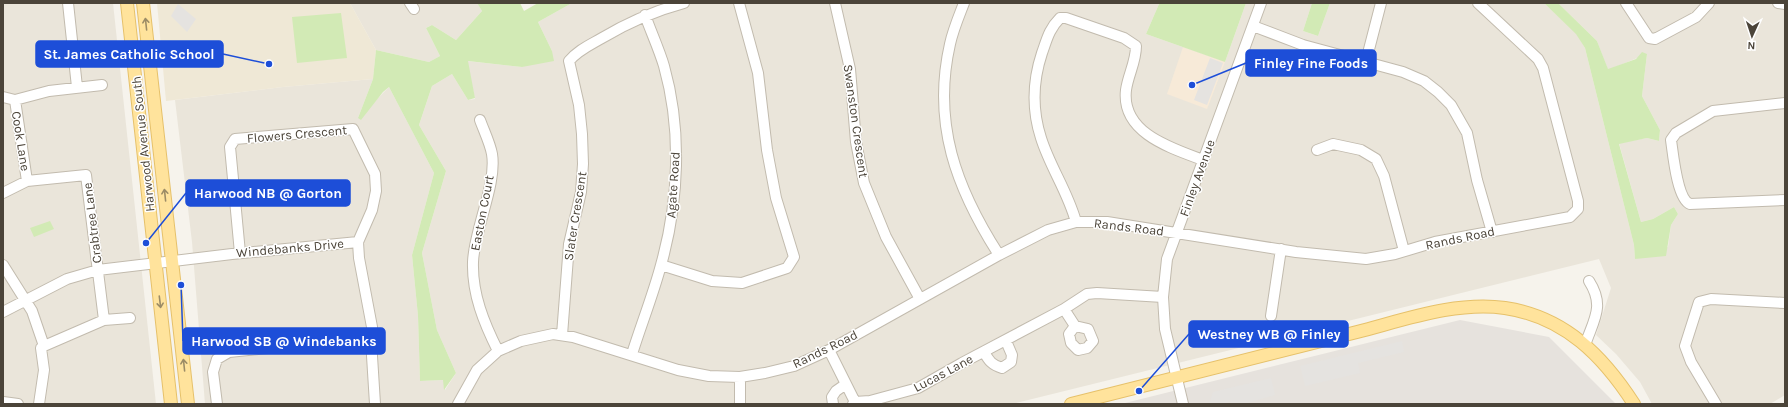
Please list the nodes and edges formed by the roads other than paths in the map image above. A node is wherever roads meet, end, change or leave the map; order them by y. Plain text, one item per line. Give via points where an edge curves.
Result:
1 (68, 3) edge
2 (127, 3) edge
3 (143, 3) edge
4 (684, 3) edge
5 (739, 3) edge
6 (834, 3) edge
7 (964, 3) edge
8 (1261, 3) edge
9 (1381, 3) edge
10 (1478, 3) edge
11 (1626, 3) edge
12 (1709, 3) edge
13 (1778, 3) edge
14 (1785, 4) edge
15 (645, 15) junction
16 (1253, 26) junction
17 (1366, 62) junction
18 (102, 85) dead end
19 (76, 87) junction
20 (3, 97) edge
21 (15, 100) junction
22 (1785, 103) edge
23 (480, 120) dead end
24 (1317, 150) dead end
25 (1203, 160) junction
26 (27, 181) junction
27 (3, 193) edge
28 (1785, 200) edge
29 (1076, 222) junction
30 (1492, 232) junction
31 (1177, 233) junction
32 (358, 242) junction
33 (1281, 249) junction
34 (1404, 251) junction
35 (240, 254) junction
36 (999, 255) junction
37 (172, 261) junction
38 (155, 264) junction
39 (3, 265) edge
40 (661, 265) junction
41 (98, 270) junction
42 (1589, 281) dead end
43 (1164, 297) junction
44 (25, 299) junction
45 (920, 299) junction
46 (1785, 303) edge
47 (1064, 309) junction
48 (3, 312) edge
49 (1271, 316) dead end
50 (130, 318) dead end
51 (104, 320) junction
52 (1075, 326) dead end
53 (562, 335) junction
54 (372, 337) junction
55 (1006, 341) junction
56 (1585, 345) junction
57 (44, 346) junction
58 (828, 350) junction
59 (498, 351) junction
60 (984, 352) junction
61 (632, 354) junction
62 (740, 376) junction
63 (1176, 378) junction
64 (846, 384) junction
65 (3, 402) edge
66 (854, 403) edge
67 (18, 404) edge
68 (39, 404) edge
69 (172, 404) edge
70 (188, 404) edge
71 (217, 404) edge
72 (375, 404) edge
73 (458, 404) edge
74 (740, 404) edge
75 (833, 404) edge
76 (1071, 404) edge
77 (1183, 404) edge
78 (1634, 404) edge
79 (1716, 404) edge

1 - 19 street
2 - 38 main road, Harwood Avenue South
37 -> 3 main road, Harwood Avenue South
4 - 15 street, Slater Crescent
5 - 40 street via 758,74 776,198 794,257 787,268 742,283 712,281
6 - 45 street, Swanston Crescent via 850,69 856,142 864,183 886,237
7 - 36 street via 950,42 946,62 944,124 957,176
8 - 16 street, Finley Avenue
9 - 17 street
10 - 30 street, Rands Road via 1538,59 1543,68 1578,201 1578,209 1570,217
11 - 12 street via 1649,38 1655,39 1696,17
13 - 14 street
15 - 40 street, Agate Road via 664,66 676,144 676,180 672,215
15 - 53 street, Slater Crescent via 576,53 569,61 579,105 583,164 581,192 569,244
16 - 17 street via 1303,45
16 - 25 street, Finley Avenue
17 - 30 street via 1424,81 1451,105 1467,133
18 - 19 street
19 - 21 street via 32,94
20 - 21 street
21 - 26 street, Cook Lane
22 - 28 street via 1713,111 1676,133 1671,140 1681,193 1686,203
23 - 59 street, Easton Court via 492,155 491,178 475,243 474,285 479,308
24 - 34 street via 1333,144 1361,150 1376,159 1384,176
25 - 29 street via 1148,137 1133,122 1128,113 1126,90 1136,57 1136,46 1124,38 1060,18 1051,27 1037,68 1034,94 1041,138 1070,201
25 - 31 street, Finley Avenue
26 - 27 street
26 - 41 street, Crabtree Lane via 86,175
29 - 31 street, Rands Road via 1107,222
29 - 36 street, Rands Road via 1048,230
30 - 34 street, Rands Road via 1435,242
31 - 33 street, Rands Road
31 - 43 street, Finley Avenue via 1167,259
32 - 35 street, Windebanks Drive
32 - 35 street, Flowers Crescent via 372,210 376,191 375,174 353,129 235,139 230,147
32 - 54 street, Windebanks Drive via 371,311
33 - 34 street, Rands Road via 1366,259
33 - 49 street
35 - 37 street, Windebanks Drive
36 - 45 street, Rands Road
37 - 38 street, Windebanks Drive
70 -> 37 main road, Harwood Avenue South
38 - 41 street, Windebanks Drive
38 -> 69 main road, Harwood Avenue South
39 - 44 street
40 - 61 street, Agate Road
41 - 44 street, Windebanks Drive via 67,279
41 - 51 street, Crabtree Lane
42 - 56 street via 1596,292 1599,307
43 - 47 street, Lucas Lane via 1087,294
43 - 63 street, Finley Avenue via 1165,329
44 - 48 street, Windebanks Drive
44 - 57 street
45 - 58 street, Rands Road
46 - 79 street via 1711,299 1699,302 1686,346 1691,362
47 - 52 street
47 - 55 street, Lucas Lane
50 - 51 street
51 - 57 street
53 - 59 street, Rands Road via 553,334 521,340
53 - 61 street, Rands Road
54 - 71 street via 229,352 217,359 213,372
54 - 72 street, Windebanks Drive
55 - 60 street, Lucas Lane
55 - 60 street, Lucas Lane via 1012,355 1011,362 1002,368 994,366
56 - 63 main road via 1542,318 1505,308 1470,307 1426,315
56 - 78 main road via 1602,360
57 - 68 street via 41,348 44,370
58 - 62 street, Rands Road via 794,366
58 - 64 street, Lucas Lane
59 - 73 street, Rands Road via 477,370
60 - 66 street, Lucas Lane via 918,388
61 - 62 street, Rands Road via 709,376
62 - 74 street
63 - 76 main road
63 - 77 street, Finley Avenue
64 - 66 street, Lucas Lane
64 - 75 street via 836,390 832,397
65 - 67 street

